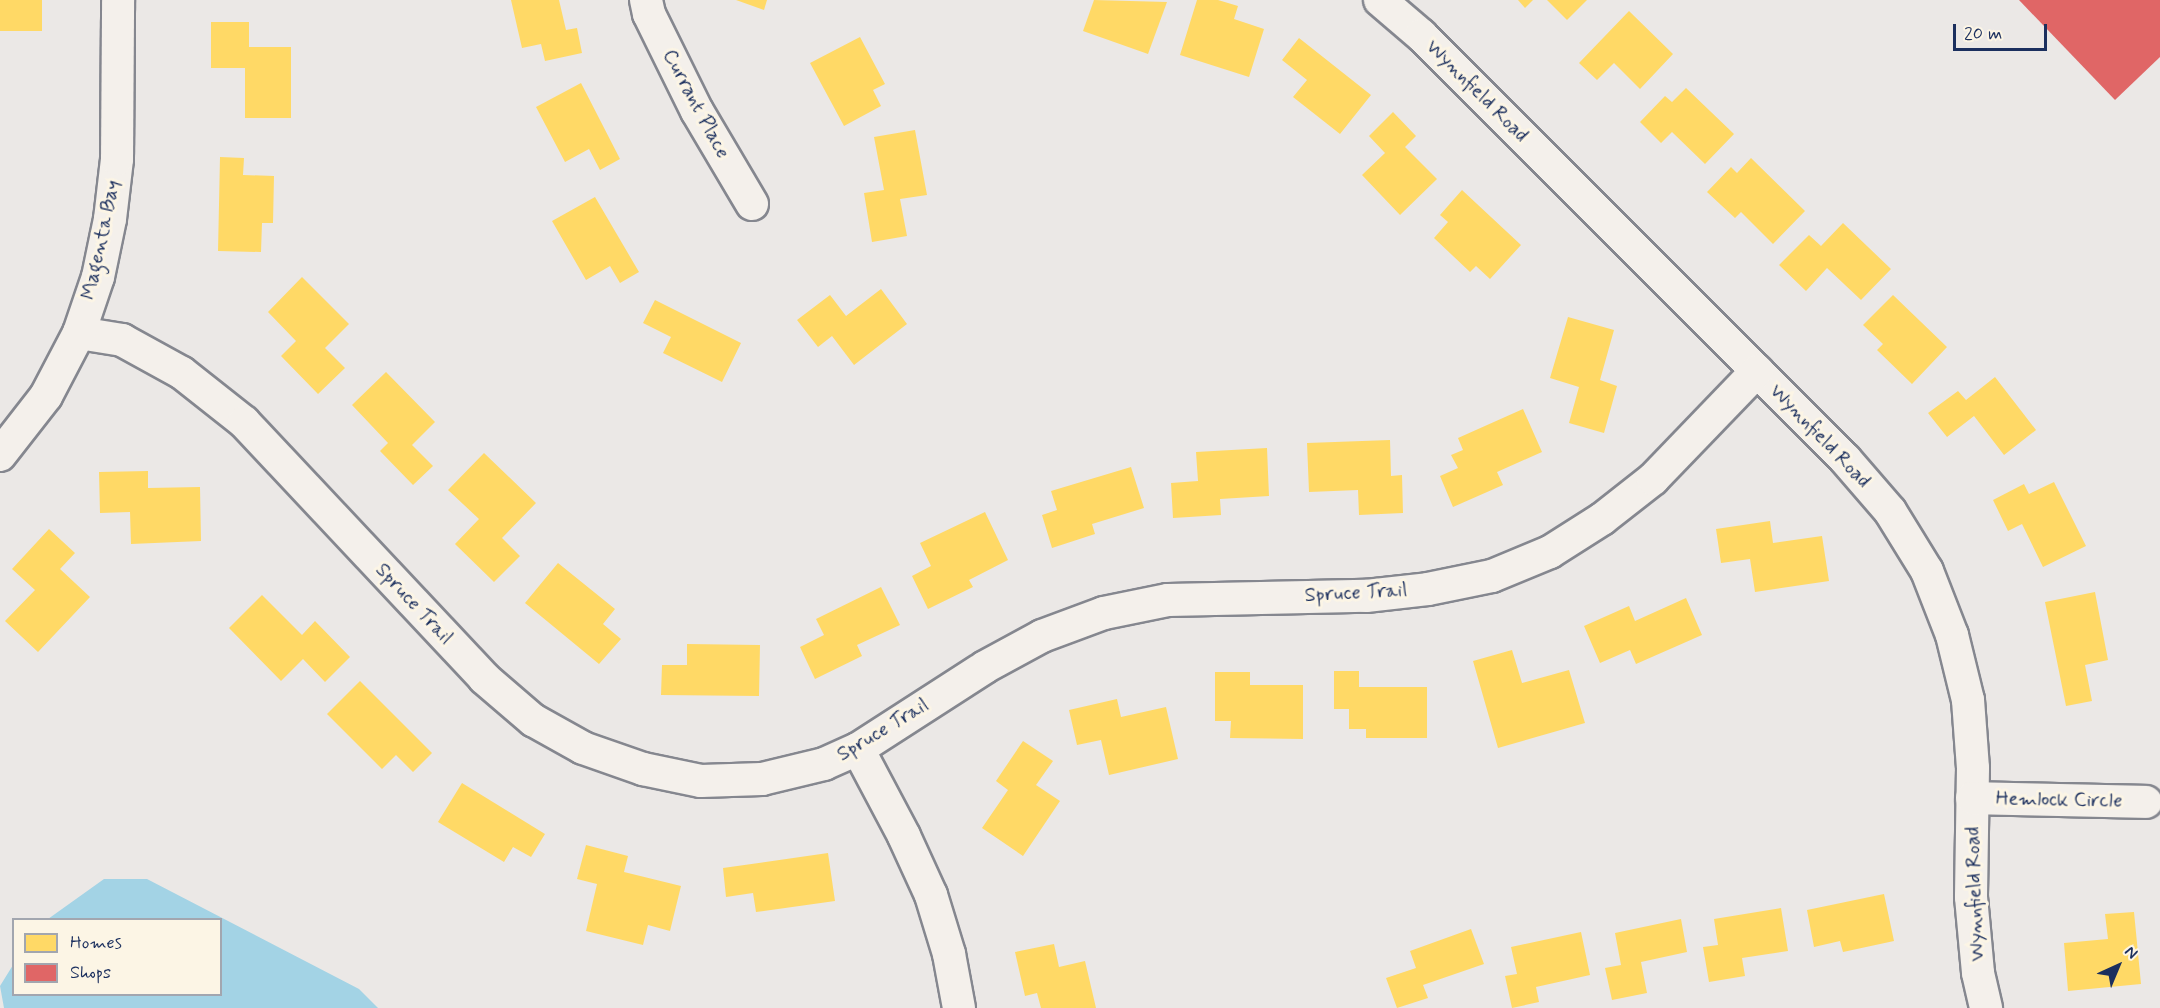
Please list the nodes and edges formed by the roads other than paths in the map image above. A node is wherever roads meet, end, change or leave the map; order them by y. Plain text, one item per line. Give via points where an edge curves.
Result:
1 (118, 0) edge
2 (646, 0) edge
3 (1380, 0) edge
4 (752, 204) dead end
5 (79, 333) junction
6 (1757, 371) junction
7 (0, 455) edge
8 (858, 749) junction
9 (1972, 798) junction
10 (2146, 802) dead end
11 (959, 1008) edge
12 (1986, 1008) edge

1 - 5 street, Magenta Bay via 117,159 98,277
2 - 4 street, Currant Place via 649,14 697,111
3 - 6 street, Wynnfield Road via 1421,35
5 - 7 street, Magenta Bay via 46,396
5 - 8 street, Spruce Trail via 122,340 182,374 244,422 484,678 533,720 583,748 643,770 701,782 762,779 824,764
6 - 8 street, Spruce Trail via 1653,479 1551,552 1492,576 1428,589 1366,596 1168,600 1104,613 1042,636 985,667
6 - 9 street, Wynnfield Road via 1845,459 1890,511 1927,571 1952,635 1968,700
8 - 11 street via 931,895 949,954
9 - 10 street, Hemlock Circle
9 - 12 street, Wynnfield Road via 1971,897 1977,973

